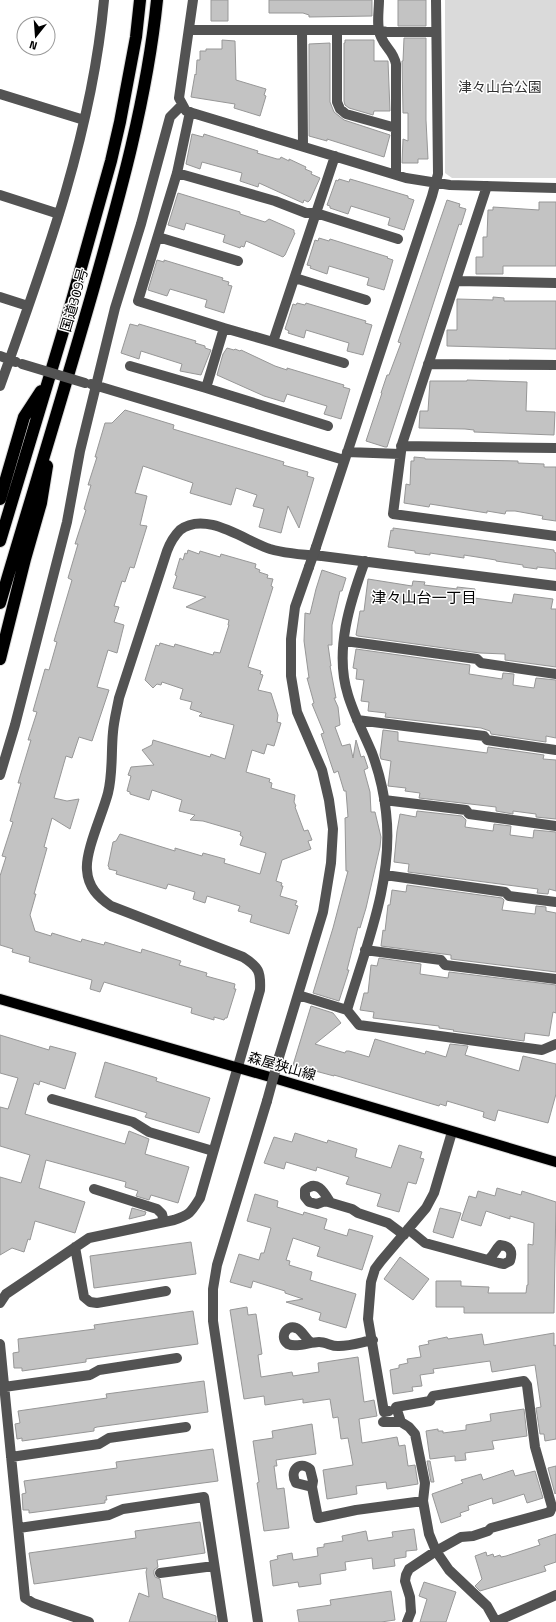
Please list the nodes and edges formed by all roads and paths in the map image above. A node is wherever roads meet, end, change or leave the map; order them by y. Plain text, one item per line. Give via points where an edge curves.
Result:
1 (104, 0) edge
2 (140, 0) edge
3 (157, 0) edge
4 (193, 0) edge
5 (379, 0) edge
6 (436, 0) edge
7 (189, 30) junction
8 (302, 30) junction
9 (337, 30) junction
10 (379, 30) junction
11 (436, 32) junction
12 (0, 94) edge
13 (186, 108) junction
14 (84, 120) junction
15 (396, 128) junction
16 (303, 146) junction
17 (334, 156) junction
18 (177, 173) junction
19 (396, 175) junction
20 (435, 183) junction
21 (487, 186) junction
22 (556, 188) edge
23 (0, 195) edge
24 (316, 213) junction
25 (59, 214) junction
26 (158, 237) junction
27 (398, 239) dead end
28 (238, 261) dead end
29 (295, 278) junction
30 (456, 281) junction
31 (556, 283) edge
32 (0, 297) edge
33 (366, 300) dead end
34 (28, 306) junction
35 (224, 328) junction
36 (273, 342) junction
37 (5, 358) edge
38 (344, 363) dead end
39 (428, 364) junction
40 (130, 366) dead end
41 (556, 366) edge
42 (48, 381) junction
43 (0, 386) edge
44 (96, 386) junction
45 (206, 388) junction
46 (55, 419) junction
47 (328, 426) dead end
48 (556, 448) edge
49 (401, 450) junction
50 (346, 456) junction
51 (0, 500) edge
52 (556, 536) edge
53 (0, 542) edge
54 (365, 562) junction
55 (556, 586) edge
56 (0, 603) edge
57 (344, 641) junction
58 (0, 659) edge
59 (556, 674) edge
60 (357, 720) junction
61 (556, 750) edge
62 (0, 775) edge
63 (384, 800) junction
64 (556, 826) edge
65 (385, 876) junction
66 (556, 902) edge
67 (365, 950) junction
68 (556, 979) edge
69 (298, 995) junction
70 (0, 999) edge
71 (347, 1010) junction
72 (556, 1043) edge
73 (237, 1068) junction
74 (52, 1099) dead end
75 (452, 1132) junction
76 (213, 1150) junction
77 (556, 1162) edge
78 (94, 1189) dead end
79 (330, 1202) dead end
80 (164, 1222) junction
81 (406, 1232) junction
82 (75, 1247) junction
83 (489, 1259) dead end
84 (166, 1291) dead end
85 (0, 1303) edge
86 (373, 1340) junction
87 (311, 1343) dead end
88 (0, 1344) edge
89 (177, 1358) dead end
90 (4, 1387) junction
91 (389, 1411) dead end
92 (383, 1422) dead end
93 (401, 1422) junction
94 (186, 1427) dead end
95 (11, 1457) junction
96 (312, 1487) dead end
97 (423, 1501) junction
98 (19, 1528) junction
99 (436, 1551) junction
100 (214, 1566) junction
101 (160, 1573) dead end
102 (556, 1595) edge
103 (89, 1622) edge
104 (222, 1622) edge
105 (258, 1622) edge
106 (407, 1622) edge
107 (496, 1622) edge

1 - 14 street
2 - 42 highway, 国道309号 via 136,37 113,153
3 - 46 highway, 国道309号 via 154,36 120,193
4 - 7 street
5 - 10 street
6 - 11 street
7 - 8 street
7 - 13 street via 178,98
8 - 9 street
8 - 16 street
9 - 10 street
9 - 15 street via 337,102 340,109 346,114
10 - 11 street
10 - 15 street via 380,37 396,64
11 - 20 street via 438,174
12 - 14 street
13 - 16 street
13 - 18 street
13 - 44 street via 170,117 115,308
14 - 25 street
15 - 19 street
16 - 17 street
17 - 19 street
17 - 24 street
18 - 24 street via 275,201 306,213
18 - 26 street
19 - 20 street
20 - 21 street via 450,186
20 - 50 street
21 - 22 street
21 - 30 street
23 - 25 street
24 - 27 street
24 - 29 street
25 - 34 street
26 - 28 street
26 - 35 street via 138,301
29 - 33 street
29 - 36 street
30 - 31 street
30 - 39 street
32 - 34 street
34 - 37 street
35 - 36 street
35 - 45 street
36 - 38 street
37 - 43 street
37 - 44 street, bridge
39 - 41 street
39 - 49 street
40 - 45 street
42 - 51 highway via 24,417
42 - 53 highway, 国道309号
44 - 50 street
44 - 62 street via 80,451 67,522
45 - 47 street
46 - 56 highway, 国道309号
46 - 58 highway via 41,503
48 - 49 street
49 - 50 street
49 - 52 street via 393,514
50 - 69 street, bridge via 295,607 291,639 291,676 297,712 322,770 333,829 323,912
54 - 55 street
54 - 57 street via 353,595
54 - 73 street via 289,554 269,549 206,523 181,530 173,538 167,551 119,698 108,792 88,857 88,881 97,894 111,906 243,957 257,969 260,990
57 - 59 street via 477,659 481,663
57 - 60 street via 344,675 347,693
60 - 61 street via 484,736 487,740
60 - 63 street via 373,755
63 - 64 street via 466,810 469,814
63 - 65 street via 387,841
65 - 66 street via 505,892 509,896
65 - 67 street
67 - 68 street via 441,960 445,965
67 - 71 street
69 - 71 street
69 - 105 street, bridge via 217,1265 213,1289 213,1321 217,1351
70 - 73 main road, 森屋狭山線
71 - 72 street via 359,1026 542,1050
73 - 75 main road, 森屋狭山線
73 - 76 street
74 - 76 street via 133,1122 149,1132
75 - 77 main road, 森屋狭山線
75 - 81 street via 434,1193 426,1208
76 - 80 street via 200,1198 193,1209 187,1216
78 - 80 street via 157,1209 162,1214
79 - 81 street
80 - 82 street via 89,1238
81 - 83 street via 424,1242
81 - 86 street via 375,1269 368,1319
82 - 84 street via 84,1297 90,1302
82 - 85 street via 6,1294
86 - 87 street via 338,1347 320,1342
86 - 91 street via 384,1412
88 - 90 street
89 - 90 street via 99,1370 90,1375
90 - 95 street
92 - 93 street
93 - 97 street via 415,1434 426,1483
93 - 99 street via 396,1407 430,1401 433,1396 524,1381 527,1385 535,1447 552,1502 550,1512 491,1528 488,1532 461,1537
94 - 95 street via 109,1438 99,1444
95 - 98 street
96 - 97 street via 318,1518
97 - 99 street via 429,1534
98 - 100 street via 110,1515 123,1509 204,1497
98 - 103 street via 25,1598
99 - 106 street via 409,1570 406,1575 411,1612
99 - 107 street via 448,1570 487,1606
100 - 101 street
100 - 104 street
102 - 107 street

